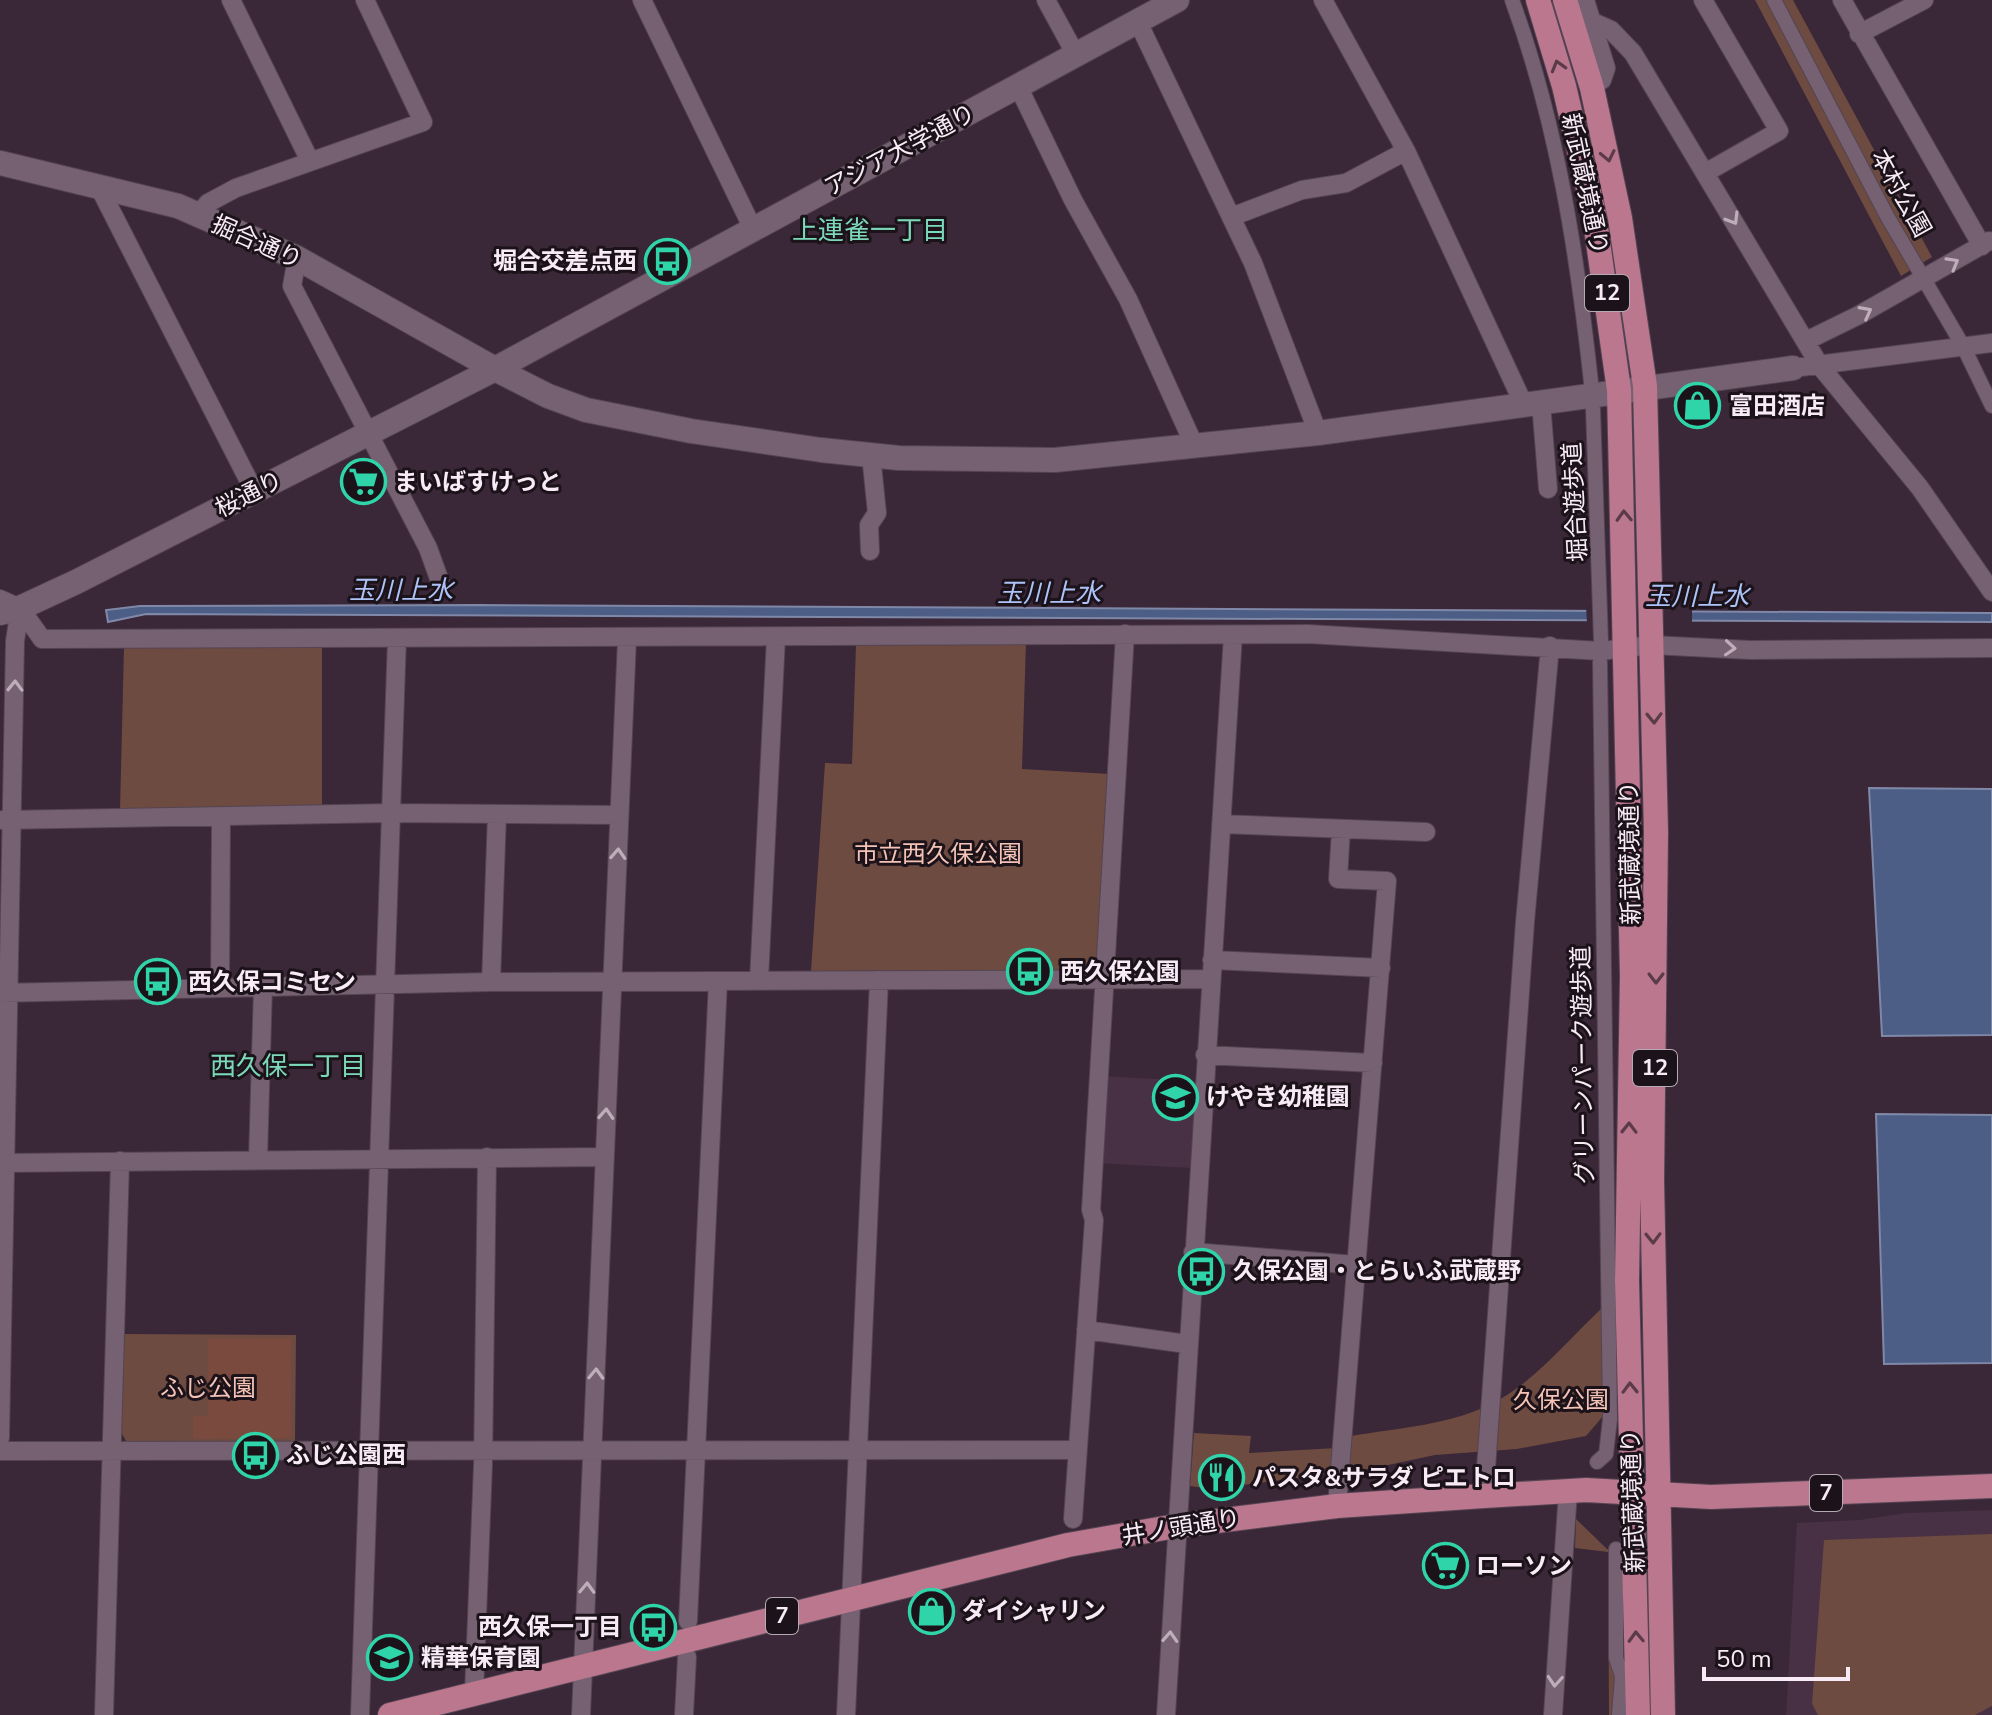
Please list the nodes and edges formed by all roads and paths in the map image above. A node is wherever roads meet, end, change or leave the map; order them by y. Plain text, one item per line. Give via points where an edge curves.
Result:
1 (231, 0) edge
2 (365, 0) edge
3 (642, 0) edge
4 (1046, 0) edge
5 (1177, 0) edge
6 (1323, 0) edge
7 (1512, 0) edge
8 (1538, 0) edge
9 (1565, 0) edge
10 (1585, 0) edge
11 (1703, 0) edge
12 (1774, 0) edge
13 (1842, 0) edge
14 (1924, 0) edge
15 (1138, 22) junction
16 (1593, 22) junction
17 (1859, 34) junction
18 (1076, 55) junction
19 (1591, 85) junction
20 (1018, 86) junction
21 (1406, 151) junction
22 (310, 161) junction
23 (0, 163) edge
24 (1705, 173) junction
25 (99, 187) junction
26 (197, 216) junction
27 (1231, 217) junction
28 (753, 229) junction
29 (1987, 242) edge
30 (297, 258) junction
31 (1924, 280) junction
32 (1806, 341) junction
33 (1992, 343) edge
34 (1963, 346) junction
35 (1820, 366) junction
36 (1793, 368) joint
37 (495, 369) junction
38 (1591, 382) dead end
39 (1645, 386) junction
40 (1619, 390) junction
41 (1532, 404) junction
42 (1992, 406) edge
43 (1593, 409) dead end
44 (370, 433) junction
45 (1318, 433) junction
46 (1195, 447) junction
47 (871, 455) junction
48 (1548, 489) dead end
49 (254, 491) junction
50 (870, 551) dead end
51 (442, 587) dead end
52 (1992, 592) edge
53 (1613, 593) junction
54 (7, 607) edge
55 (1125, 634) junction
56 (1233, 635) junction
57 (776, 637) junction
58 (397, 638) junction
59 (627, 639) junction
60 (1601, 641) dead end
61 (1652, 642) junction
62 (1626, 645) junction
63 (1550, 646) junction
64 (1992, 648) edge
65 (1600, 662) dead end
66 (392, 813) junction
67 (497, 814) junction
68 (619, 815) junction
69 (221, 819) junction
70 (6, 820) edge
71 (1221, 824) junction
72 (1341, 829) junction
73 (1426, 832) dead end
74 (1381, 968) junction
75 (1211, 970) junction
76 (1104, 979) junction
77 (759, 980) junction
78 (879, 980) junction
79 (612, 981) junction
80 (718, 981) junction
81 (491, 982) junction
82 (385, 985) junction
83 (220, 987) junction
84 (263, 987) junction
85 (4, 993) edge
86 (1205, 1055) junction
87 (1373, 1063) junction
88 (487, 1157) junction
89 (604, 1157) junction
90 (379, 1158) junction
91 (258, 1159) junction
92 (120, 1161) junction
93 (2, 1163) edge
94 (1193, 1252) junction
95 (1356, 1265) junction
96 (1086, 1330) junction
97 (1187, 1344) junction
98 (0, 1438) edge
99 (696, 1449) junction
100 (370, 1450) junction
101 (856, 1450) junction
102 (1077, 1450) junction
103 (0, 1451) edge
104 (112, 1451) junction
105 (483, 1451) junction
106 (592, 1452) junction
107 (1597, 1462) dead end
108 (1992, 1486) edge
109 (1568, 1491) junction
110 (1632, 1494) junction
111 (1484, 1496) junction
112 (1659, 1496) junction
113 (1337, 1506) junction
114 (1073, 1519) dead end
115 (1176, 1526) junction
116 (1616, 1549) dead end
117 (850, 1599) junction
118 (688, 1621) dead end
119 (687, 1657) dead end
120 (583, 1666) junction
121 (474, 1693) junction
122 (104, 1715) edge
123 (360, 1715) edge
124 (390, 1715) edge
125 (581, 1715) edge
126 (684, 1715) edge
127 (846, 1715) edge
128 (1166, 1715) edge
129 (1553, 1715) edge
130 (1619, 1715) edge
131 (1638, 1715) edge
132 (1663, 1715) edge

1 - 22 street
2 - 22 street via 423,122
3 - 28 street
4 - 18 street
5 - 15 street, アジア大学通り
6 - 21 street
7 - 38 street via 1562,178
40 -> 8 main road, 新武蔵境通り / 12 via 1594,214
9 - 19 main road, 新武蔵境通り / 12
10 - 16 street
11 - 24 street via 1779,131
12 - 31 street, 本村公園
13 - 17 street
14 - 17 street
15 - 18 street, アジア大学通り
15 - 27 street
16 - 19 street via 1606,75
16 - 24 street via 1611,30 1633,53
17 - 29 street
18 - 20 street, アジア大学通り
19 -> 39 main road, 新武蔵境通り / 12 via 1626,245
20 - 28 street, アジア大学通り
20 - 46 street via 1128,299
21 - 27 street via 1346,183 1302,190
21 - 41 street
22 - 26 street via 236,188 208,203
23 - 25 street, 掘合通り
24 -> 32 street
25 - 26 street, 掘合通り via 178,206
25 - 49 street
26 - 30 street, 掘合通り
27 - 45 street
28 - 37 street, アジア大学通り
31 -> 29 street
30 - 37 street, 掘合通り
30 - 44 street via 292,286
32 -> 31 street
31 - 34 street, 本村公園
32 - 35 street
33 - 34 street
34 - 35 street
34 - 42 street, 本村公園
35 - 36 street
35 - 52 street via 1920,488
36 - 39 street, 掘合通り
37 - 44 street, 桜通り
37 - 47 street, 掘合通り via 586,410 691,431
39 - 40 street, 掘合通り
39 - 61 main road, 新武蔵境通り / 12
40 - 41 street, 掘合通り
53 -> 40 main road, 新武蔵境通り / 12
41 - 45 street, 掘合通り
41 - 48 street
43 - 53 street, 堀合遊歩道
44 - 49 street, 桜通り
44 - 51 street
45 - 46 street, 掘合通り
46 - 47 street, 掘合通り via 1055,460
47 - 50 street via 877,513 869,525
49 - 54 street, 桜通り
53 - 60 street, 堀合遊歩道
53 - 62 main road, 新武蔵境通り / 12
54 - 58 street via 42,639
70 -> 54 street via 15,641
55 - 56 street
55 - 57 street
55 - 76 street
56 - 63 street
56 - 71 street
57 - 59 street
57 - 77 street
58 - 59 street
58 - 66 street
59 - 68 street
61 - 62 street
61 -> 64 street via 1750,650
61 -> 112 main road, 新武蔵境通り / 12 via 1652,1180
62 - 63 street via 1601,651
110 -> 62 main road, 新武蔵境通り / 12
63 - 111 street
65 - 107 street, グリーンパーク遊歩道 via 1610,1419 1606,1454
66 - 67 street
66 - 69 street
66 - 82 street
67 - 68 street
67 - 81 street
79 -> 68 street
69 - 70 street
69 - 83 street
70 - 85 street
71 - 72 street
71 - 75 street
72 - 73 street
72 - 74 street via 1338,879 1387,881
74 - 75 street
74 - 87 street
75 - 76 street
75 - 86 street
76 - 78 street
76 - 96 street
77 - 78 street
77 - 80 street
78 - 101 street
79 - 80 street
79 - 81 street
89 -> 79 street
80 - 99 street
81 - 82 street
82 - 84 street
82 - 90 street
83 - 84 street
83 - 85 street
84 - 91 street
85 - 93 street
86 - 87 street
86 - 94 street
87 - 95 street
88 - 89 street
88 - 90 street
88 - 105 street
106 -> 89 street
90 - 91 street
90 - 100 street
91 - 92 street
92 - 93 street
92 - 104 street
93 - 98 street
94 - 95 street
94 - 97 street
95 - 113 street
96 - 97 street
96 - 102 street
97 - 115 street
99 - 101 street
99 - 106 street
99 - 118 street
100 - 104 street
100 - 105 street
100 - 123 street
101 - 102 street
101 - 117 street
102 - 114 street
103 - 104 street
104 - 122 street
105 - 106 street
105 - 121 street
120 -> 106 street
108 - 112 main road, 井ノ頭通り / 7
109 - 110 main road, 井ノ頭通り / 7
109 - 111 main road, 井ノ頭通り / 7
109 -> 129 street
110 - 112 main road, 井ノ頭通り / 7
131 -> 110 main road, 新武蔵境通り
111 - 113 main road, 井ノ頭通り / 7
112 - 132 main road, 新武蔵境通り
113 - 115 main road, 井ノ頭通り / 7
115 - 117 main road, 井ノ頭通り / 7 via 1068,1545
128 -> 115 street
116 - 130 street
117 - 120 main road, 井ノ頭通り / 7
117 - 127 street
119 - 126 street
120 - 121 main road, 井ノ頭通り / 7
120 - 125 street
121 - 124 main road, 井ノ頭通り / 7

